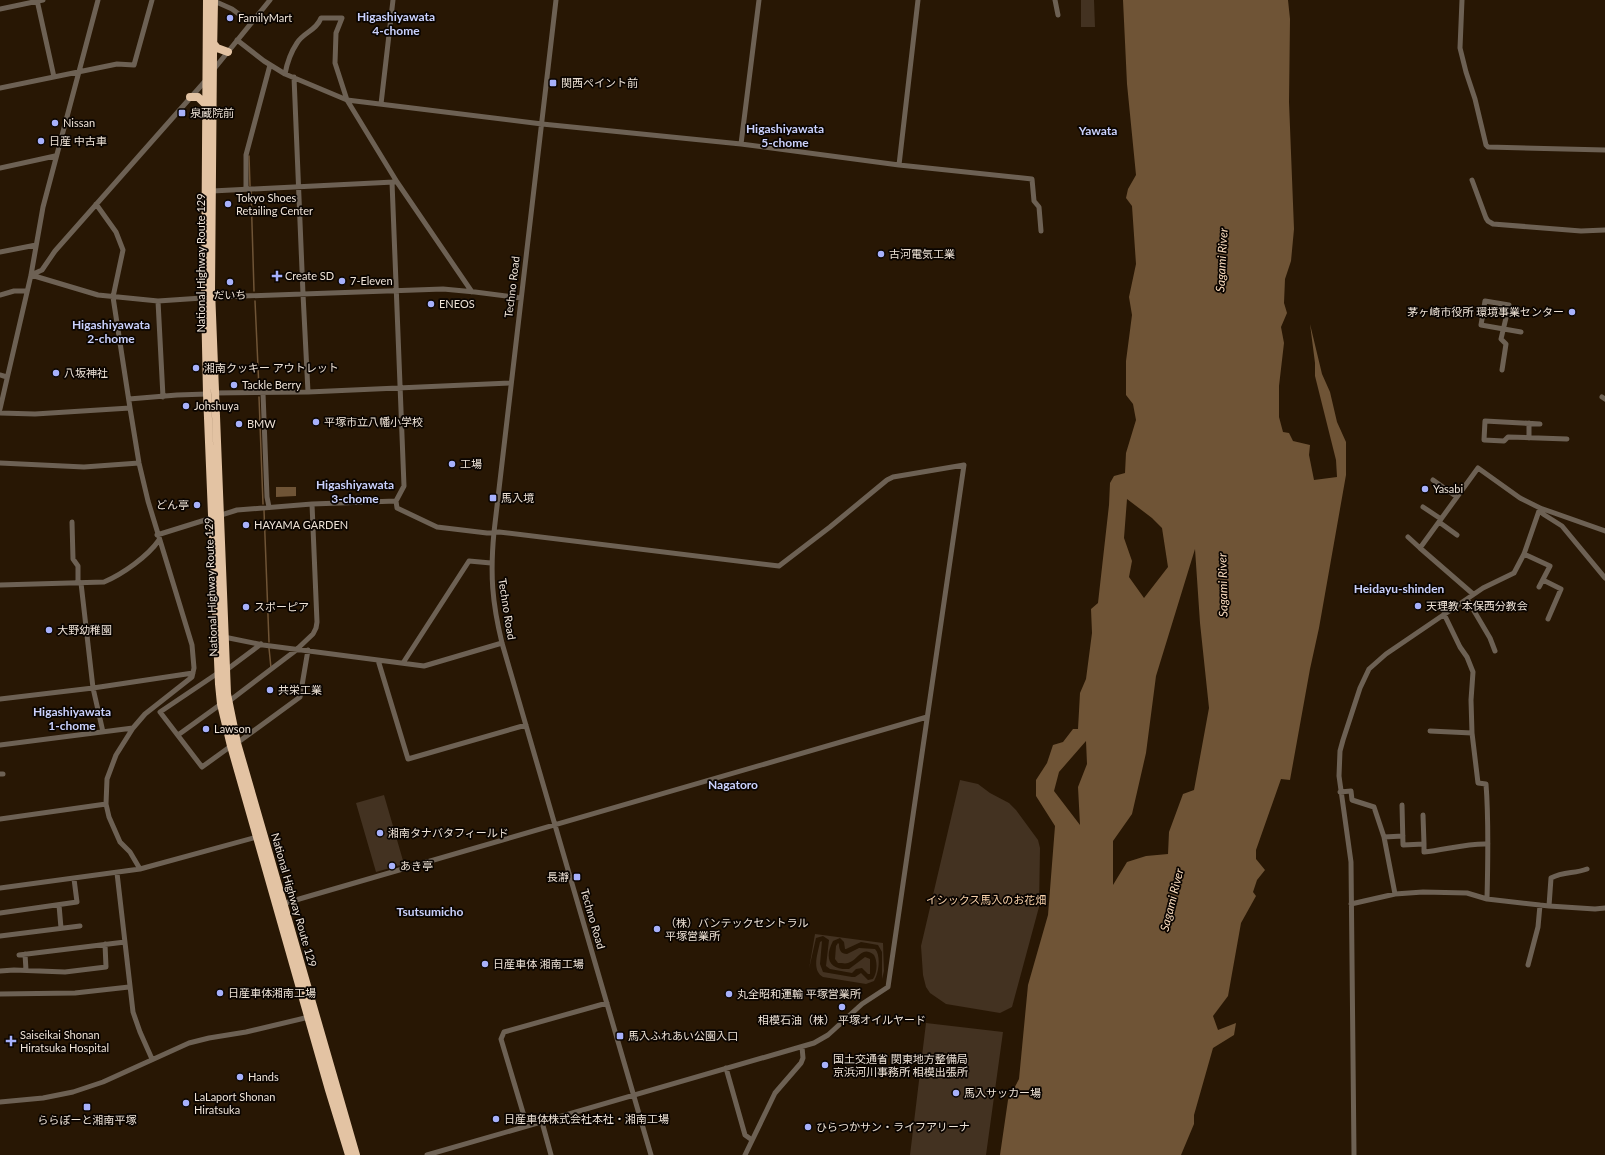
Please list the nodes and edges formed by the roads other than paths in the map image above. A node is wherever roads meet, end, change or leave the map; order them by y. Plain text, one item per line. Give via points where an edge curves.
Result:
1 (39, 0) edge
2 (98, 0) edge
3 (152, 0) edge
4 (212, 0) edge
5 (270, 0) edge
6 (393, 0) edge
7 (556, 0) edge
8 (759, 0) edge
9 (918, 0) edge
10 (1055, 0) edge
11 (1462, 0) edge
12 (0, 9) edge
13 (1058, 15) dead end
14 (251, 23) junction
15 (237, 40) junction
16 (213, 43) junction
17 (228, 52) junction
18 (270, 65) junction
19 (213, 71) junction
20 (79, 72) junction
21 (285, 74) junction
22 (54, 77) junction
23 (294, 77) junction
24 (207, 79) junction
25 (0, 88) edge
26 (190, 97) junction
27 (347, 100) junction
28 (381, 104) junction
29 (207, 106) junction
30 (542, 124) junction
31 (741, 144) junction
32 (1605, 150) edge
33 (55, 156) junction
34 (899, 165) junction
35 (0, 168) edge
36 (1472, 180) dead end
37 (395, 182) junction
38 (246, 188) junction
39 (298, 188) junction
40 (212, 190) junction
41 (96, 204) junction
42 (1605, 230) edge
43 (1040, 231) dead end
44 (36, 245) junction
45 (0, 252) edge
46 (31, 275) junction
47 (396, 290) junction
48 (27, 291) junction
49 (472, 292) junction
50 (303, 294) junction
51 (0, 295) edge
52 (113, 297) junction
53 (208, 298) junction
54 (521, 298) junction
55 (158, 301) junction
56 (1504, 329) junction
57 (1521, 332) dead end
58 (1502, 370) dead end
59 (0, 375) edge
60 (8, 377) junction
61 (510, 383) junction
62 (400, 388) junction
63 (308, 392) junction
64 (263, 393) junction
65 (211, 394) junction
66 (163, 397) junction
67 (129, 399) junction
68 (130, 408) junction
69 (0, 409) edge
70 (0, 413) edge
71 (1529, 423) junction
72 (1540, 424) dead end
73 (1529, 438) junction
74 (1567, 439) dead end
75 (0, 463) edge
76 (139, 463) junction
77 (1433, 480) dead end
78 (1457, 497) junction
79 (396, 501) junction
80 (312, 504) junction
81 (269, 507) junction
82 (1423, 507) dead end
83 (1540, 508) junction
84 (216, 516) junction
85 (1440, 521) junction
86 (72, 522) dead end
87 (494, 532) junction
88 (1605, 532) edge
89 (1456, 535) dead end
90 (158, 537) junction
91 (1408, 537) dead end
92 (1420, 548) junction
93 (1524, 554) junction
94 (491, 563) junction
95 (1605, 578) edge
96 (1543, 580) junction
97 (80, 583) junction
98 (0, 585) edge
99 (1539, 587) dead end
100 (1473, 594) junction
101 (1467, 599) junction
102 (1444, 614) junction
103 (1548, 619) dead end
104 (224, 637) junction
105 (502, 643) junction
106 (261, 644) junction
107 (297, 649) junction
108 (308, 650) junction
109 (1495, 651) dead end
110 (378, 660) junction
111 (403, 663) junction
112 (222, 672) junction
113 (193, 673) junction
114 (93, 688) junction
115 (0, 699) edge
116 (225, 703) junction
117 (927, 717) junction
118 (526, 725) junction
119 (133, 728) junction
120 (1430, 730) dead end
121 (102, 732) junction
122 (1472, 733) junction
123 (178, 735) junction
124 (0, 745) edge
125 (234, 745) junction
126 (1340, 792) junction
127 (106, 804) junction
128 (1402, 806) dead end
129 (1423, 815) dead end
130 (0, 819) edge
131 (555, 825) junction
132 (1403, 836) junction
133 (258, 837) junction
134 (1384, 837) junction
135 (1424, 844) junction
136 (1488, 844) junction
137 (140, 869) junction
138 (1587, 869) dead end
139 (117, 872) junction
140 (74, 879) junction
141 (0, 888) edge
142 (1395, 894) junction
143 (1487, 898) junction
144 (1351, 904) junction
145 (59, 905) junction
146 (280, 905) junction
147 (1540, 905) junction
148 (1549, 906) junction
149 (1605, 908) edge
150 (0, 913) edge
151 (80, 926) dead end
152 (60, 928) junction
153 (0, 936) edge
154 (125, 942) junction
155 (105, 944) junction
156 (1528, 965) dead end
157 (26, 970) junction
158 (0, 971) edge
159 (129, 987) junction
160 (0, 994) edge
161 (607, 1003) junction
162 (312, 1016) junction
163 (802, 1047) junction
164 (152, 1059) junction
165 (726, 1068) junction
166 (634, 1096) junction
167 (0, 1102) edge
168 (542, 1122) junction
169 (527, 1126) junction
170 (752, 1140) junction
171 (349, 1155) edge
172 (356, 1155) edge
173 (428, 1155) edge
174 (551, 1155) edge
175 (651, 1155) edge
176 (745, 1155) edge
177 (1354, 1155) edge

1 - 12 street
1 - 22 street
2 - 20 street
3 - 20 street via 134,65 117,64
4 - 14 street via 232,9
4 - 16 highway, National Highway Route 129
4 - 24 highway, National Highway Route 129
5 - 14 street
6 - 28 street
7 - 30 street, Techno Road
8 - 31 street
9 - 34 street
10 - 13 street
11 - 32 street via 1460,48 1486,145
14 - 15 street
15 - 17 street
15 - 18 street
16 - 17 highway via 217,48
16 - 19 highway, National Highway Route 129
17 - 19 street
18 - 21 street
18 - 38 street via 246,155
19 - 24 street
19 - 40 highway, National Highway Route 129
20 - 22 street
20 - 33 street
21 - 23 street
21 - 27 street via 297,42 318,26 321,18 342,18 336,33 335,63
22 - 25 street
23 - 27 street
23 - 39 street
24 - 26 street
24 - 29 highway, National Highway Route 129
26 - 29 highway via 198,98
26 - 41 street
27 - 28 street
27 - 37 street
28 - 30 street
29 - 53 highway, National Highway Route 129
30 - 31 street
30 - 54 street, Techno Road
31 - 34 street
33 - 35 street
33 - 44 street
34 - 43 street via 1032,180 1034,201 1039,207
36 - 42 street via 1486,218 1493,224 1581,231
37 - 39 street
37 - 47 street
37 - 49 street
38 - 39 street
38 - 40 street
39 - 50 street
40 - 53 highway, National Highway Route 129
41 - 46 street via 42,270
41 - 52 street via 116,232 123,250
44 - 45 street
44 - 46 street
46 - 48 street
46 - 52 street via 79,290
47 - 49 street
47 - 50 street
47 - 62 street
48 - 51 street
48 - 60 street
49 - 54 street
50 - 53 street
50 - 63 street
52 - 55 street
52 - 67 street
53 - 55 street
53 - 65 highway, National Highway Route 129
54 - 61 street, Techno Road
55 - 66 street
56 - 56 street via 1509,305 1486,301 1481,325
56 - 57 street
56 - 58 street via 1502,339 1506,344
59 - 60 street
60 - 69 street
61 - 62 street
61 - 87 street, Techno Road
62 - 63 street
62 - 79 street via 404,486
63 - 64 street
64 - 65 street
64 - 81 street
65 - 66 street
65 - 84 highway, National Highway Route 129
66 - 67 street
67 - 68 street
68 - 70 street via 35,414
68 - 76 street
71 - 72 street
71 - 73 street
71 - 73 street via 1485,421 1484,440
73 - 74 street
75 - 76 street via 84,467
76 - 90 street
77 - 78 street
78 - 83 street via 1478,468 1520,498
78 - 85 street
79 - 80 street
79 - 87 street via 397,508 437,527
80 - 81 street
80 - 107 street via 317,622 313,634
81 - 84 street via 237,510
82 - 85 street
83 - 88 street
83 - 93 street
83 - 95 street via 1543,514 1562,526
84 - 90 street
84 - 104 highway, National Highway Route 129
84 - 112 highway, National Highway Route 129
85 - 89 street
85 - 92 street
86 - 97 street via 73,560 78,566
87 - 94 street, Techno Road
87 - 117 street via 779,566 887,480 964,465
90 - 97 street via 153,549 111,579 104,582
90 - 113 street via 192,645
91 - 92 street
92 - 100 street
93 - 96 street via 1550,566
93 - 100 street via 1512,575
94 - 105 street, Techno Road via 492,590
94 - 111 street via 469,561
96 - 99 street
96 - 103 street via 1561,589
97 - 98 street
97 - 114 street
100 - 101 street
101 - 102 street
101 - 109 street
102 - 122 street via 1473,672
102 - 126 street via 1376,661 1364,677 1340,751
104 - 106 street
104 - 112 highway, National Highway Route 129
105 - 111 street via 424,666
105 - 118 street, Techno Road
106 - 107 street
106 - 112 street
107 - 108 street
107 - 116 street
108 - 110 street
108 - 125 street via 300,697
110 - 111 street
110 - 118 street via 408,759
112 - 116 highway, National Highway Route 129
112 - 123 street via 160,712
113 - 114 street
113 - 119 street via 192,677 146,714
114 - 115 street
114 - 121 street
116 - 123 street
116 - 125 highway, National Highway Route 129
117 - 131 street
117 - 163 street via 888,987 862,1004 828,1035
118 - 131 street, Techno Road
119 - 121 street
119 - 127 street via 116,755 107,779
120 - 122 street
121 - 124 street
122 - 136 street via 1478,783 1486,784
123 - 125 street via 202,767
125 - 133 highway, National Highway Route 129
125 - 146 highway, National Highway Route 129
126 - 134 street via 1351,791 1352,800 1374,807
126 - 144 street via 1350,857
127 - 130 street
127 - 137 street via 120,842 130,852
128 - 132 street
129 - 135 street
131 - 146 street
131 - 161 street, Techno Road
132 - 134 street
132 - 135 street via 1403,845
133 - 137 street
133 - 146 highway, National Highway Route 129
134 - 142 street
135 - 136 street via 1424,852
136 - 143 street
137 - 139 street
138 - 148 street via 1562,873 1551,878
139 - 140 street
139 - 154 street
140 - 141 street
140 - 145 street via 77,902
142 - 143 street via 1457,893
142 - 144 street
143 - 147 street
144 - 177 street
145 - 150 street
145 - 152 street
146 - 162 highway, National Highway Route 129
147 - 148 street
147 - 156 street via 1538,927
148 - 149 street
151 - 152 street
152 - 153 street
154 - 155 street
154 - 159 street
155 - 157 street via 22,954
155 - 157 street via 106,967 65,972
157 - 158 street
159 - 160 street via 75,993
159 - 164 street via 133,1012
161 - 166 street, Techno Road
161 - 169 street via 504,1032 502,1035 501,1039
162 - 164 street via 246,1032 198,1040
162 - 171 highway, National Highway Route 129
162 - 172 highway, National Highway Route 129
163 - 165 street
163 - 170 street via 804,1058 775,1093
164 - 167 street via 103,1082 79,1090 43,1098
165 - 166 street
165 - 170 street via 745,1135
166 - 168 street
166 - 175 street, Techno Road
168 - 169 street
168 - 174 street
169 - 173 street
170 - 176 street

